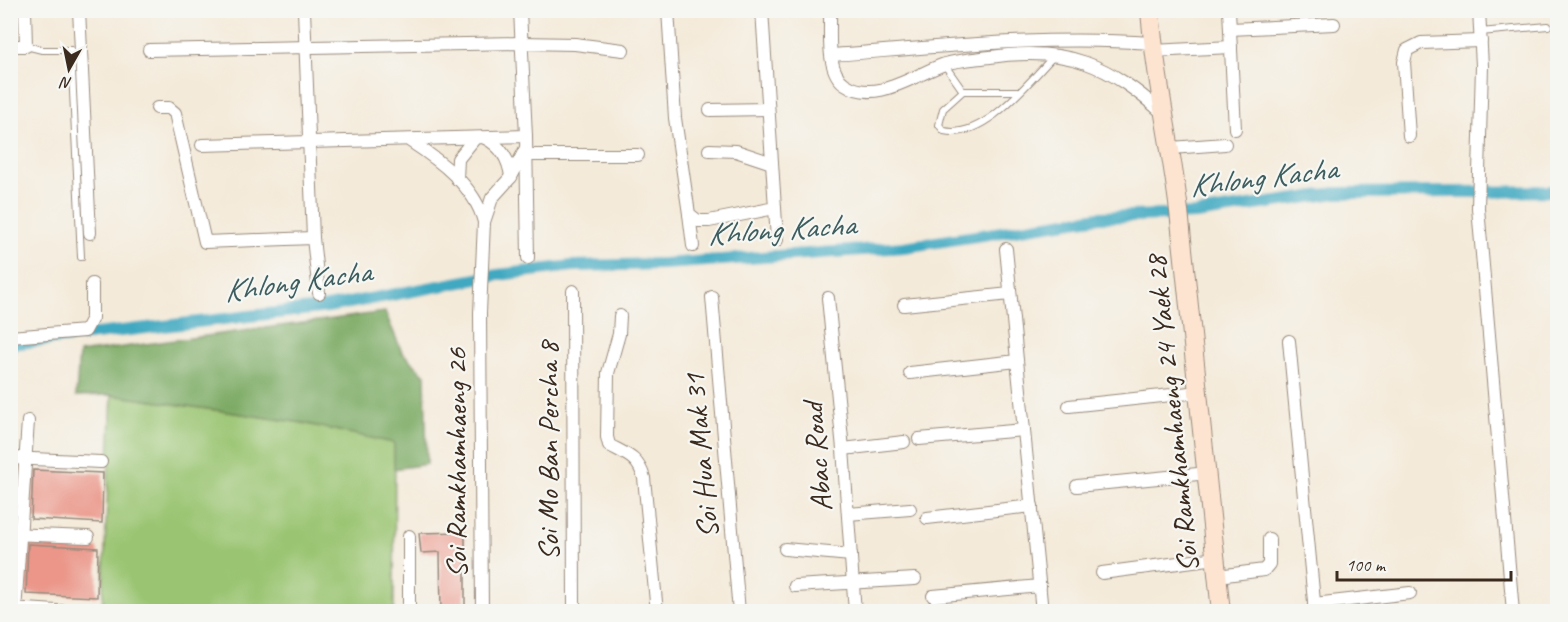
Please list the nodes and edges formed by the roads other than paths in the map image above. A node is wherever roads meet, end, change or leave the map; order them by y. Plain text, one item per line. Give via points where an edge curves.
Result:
1 (24, 10) edge
2 (79, 10) edge
3 (304, 10) edge
4 (520, 10) edge
5 (668, 10) edge
6 (762, 10) edge
7 (830, 10) edge
8 (1150, 10) edge
9 (1228, 10) edge
10 (1479, 10) edge
11 (1334, 24) dead end
12 (1548, 26) dead end
13 (1230, 29) junction
14 (1480, 36) junction
15 (1083, 40) junction
16 (521, 43) junction
17 (10, 46) edge
18 (26, 46) junction
19 (305, 46) junction
20 (941, 47) junction
21 (1153, 47) junction
22 (1231, 47) junction
23 (149, 50) dead end
24 (623, 50) dead end
25 (832, 55) junction
26 (1054, 55) junction
27 (1083, 61) junction
28 (944, 64) junction
29 (963, 91) junction
30 (1018, 91) junction
31 (157, 108) dead end
32 (768, 109) junction
33 (710, 110) dead end
34 (1166, 116) junction
35 (1236, 129) dead end
36 (1409, 136) dead end
37 (480, 138) junction
38 (409, 141) junction
39 (310, 143) junction
40 (1225, 144) dead end
41 (202, 145) dead end
42 (526, 146) junction
43 (1171, 148) junction
44 (709, 150) dead end
45 (638, 155) dead end
46 (772, 163) junction
47 (511, 177) junction
48 (457, 179) junction
49 (776, 208) junction
50 (689, 214) junction
51 (484, 222) junction
52 (90, 233) dead end
53 (313, 237) junction
54 (777, 240) dead end
55 (693, 246) dead end
56 (1006, 249) dead end
57 (81, 257) dead end
58 (528, 258) dead end
59 (92, 284) dead end
60 (573, 291) dead end
61 (319, 293) dead end
62 (1010, 294) junction
63 (712, 297) dead end
64 (828, 298) dead end
65 (904, 305) dead end
66 (620, 316) dead end
67 (10, 336) edge
68 (1289, 341) dead end
69 (1017, 361) junction
70 (910, 373) dead end
71 (1199, 392) junction
72 (1070, 406) dead end
73 (28, 421) dead end
74 (1024, 430) junction
75 (919, 440) dead end
76 (903, 442) dead end
77 (843, 449) junction
78 (10, 458) edge
79 (25, 459) junction
80 (101, 462) dead end
81 (1208, 473) junction
82 (1077, 486) dead end
83 (1032, 506) junction
84 (910, 510) dead end
85 (848, 514) junction
86 (927, 519) dead end
87 (16, 534) edge
88 (409, 536) dead end
89 (88, 537) dead end
90 (1269, 539) dead end
91 (785, 549) dead end
92 (851, 555) junction
93 (1217, 567) junction
94 (1102, 573) dead end
95 (915, 579) dead end
96 (852, 584) junction
97 (795, 586) dead end
98 (1040, 586) junction
99 (1410, 593) dead end
100 (933, 596) dead end
101 (1315, 608) edge
102 (13, 609) edge
103 (72, 612) edge
104 (409, 612) edge
105 (482, 612) edge
106 (574, 612) edge
107 (657, 612) edge
108 (739, 612) edge
109 (855, 612) edge
110 (1042, 612) edge
111 (1221, 612) edge
112 (1513, 612) edge

1 - 18 street
2 - 52 street
3 - 19 street
4 - 16 street
5 - 50 street via 675,118
6 - 32 street
7 - 25 street
8 - 21 street, Soi Ramkhamhaeng 24 Yaek 28
9 - 13 street
10 - 14 street
11 - 13 street
12 - 14 lane
13 - 22 street
14 - 36 street via 1421,43 1407,50 1404,62
14 - 112 street via 1478,208
15 - 20 street
15 - 21 street
15 - 27 street
16 - 19 street
16 - 24 street
16 - 42 street
17 - 18 street
18 - 57 lane via 42,51 72,50
19 - 23 street
19 - 39 street
20 - 25 street
20 - 28 street
21 - 22 street
21 - 34 street, Soi Ramkhamhaeng 24 Yaek 28
22 - 35 street
25 - 28 street via 838,79 855,89 869,91 902,83
26 - 27 street
26 - 28 street via 1000,56
26 - 30 lane
27 - 34 street via 1123,80
28 - 29 lane
29 - 30 lane
29 - 30 lane via 939,117 944,131 965,132 979,126
31 - 53 street via 169,108 176,113 205,242
32 - 33 street
32 - 46 street
34 - 43 street, Soi Ramkhamhaeng 24 Yaek 28
37 - 38 street
37 - 42 street
37 - 47 street via 492,142 504,155
37 - 48 street via 458,159
38 - 39 street
38 - 48 street
39 - 41 street
39 - 53 street
40 - 43 street
42 - 45 street
42 - 47 street, Soi Ramkhamhaeng 26
42 - 58 street
43 - 71 street, Soi Ramkhamhaeng 24 Yaek 28
44 - 46 street via 736,151
46 - 49 street
47 - 51 street, Soi Ramkhamhaeng 26 via 492,198
48 - 51 street via 478,205
49 - 50 street via 709,221 698,221
49 - 54 street
50 - 55 street
51 - 105 street, Soi Ramkhamhaeng 26 via 480,313
53 - 61 street
56 - 62 street
59 - 67 street via 92,318 85,331
60 - 106 street, Soi Mo Ban Percha 8
62 - 65 street
62 - 69 street
63 - 108 street, Soi Hua Mak 31
64 - 77 street, Abac Road
66 - 107 street, Soi Mo Ban Percha 8 via 608,373 607,437 609,445 634,457 644,478
68 - 101 street
69 - 70 street
69 - 74 street
71 - 72 street
71 - 81 street, Soi Ramkhamhaeng 24 Yaek 28
73 - 79 street
74 - 75 street
74 - 83 street
76 - 77 street
77 - 85 street, Abac Road
78 - 79 street
79 - 80 street
79 - 87 street
81 - 82 street
81 - 93 street, Soi Ramkhamhaeng 24 Yaek 28
83 - 86 street
83 - 98 street
84 - 85 street
85 - 92 street, Abac Road
87 - 89 street
87 - 102 street
88 - 104 street
90 - 93 street via 1269,564 1264,570
91 - 92 street
92 - 96 street, Abac Road
93 - 94 street
93 - 111 street, Soi Ramkhamhaeng 24 Yaek 28
95 - 96 street
96 - 97 street
96 - 109 street, Abac Road
98 - 100 street
98 - 110 street
99 - 101 street
102 - 103 street

